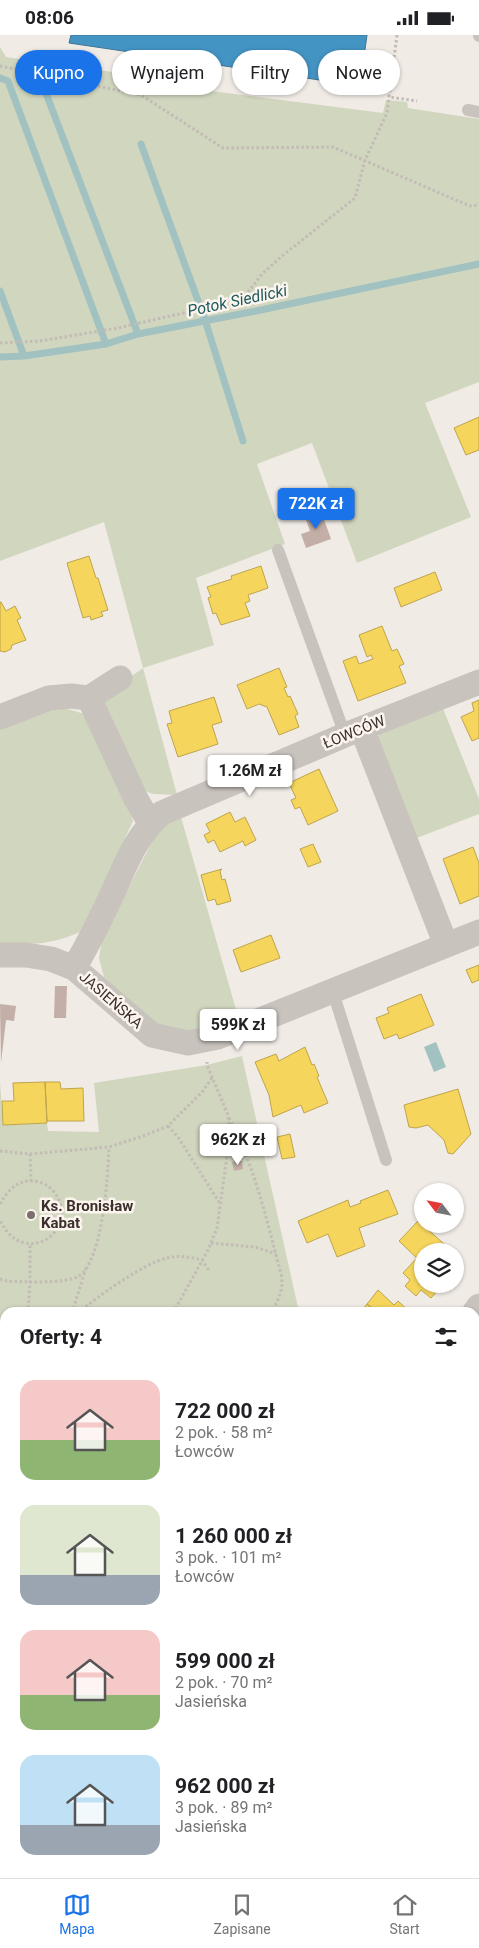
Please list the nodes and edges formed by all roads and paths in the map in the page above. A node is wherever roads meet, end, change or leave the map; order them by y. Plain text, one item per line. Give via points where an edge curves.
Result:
1 (397, 35) edge
2 (0, 66) edge
3 (389, 97) junction
4 (417, 101) dead end
5 (365, 160) junction
6 (479, 205) edge
7 (0, 343) edge
8 (278, 550) dead end
9 (120, 678) dead end
10 (479, 682) edge
11 (89, 699) junction
12 (0, 717) edge
13 (353, 732) junction
14 (150, 823) junction
15 (479, 932) edge
16 (446, 945) junction
17 (0, 955) edge
18 (74, 968) junction
19 (333, 992) junction
20 (207, 1065) dead end
21 (212, 1078) junction
22 (228, 1115) junction
23 (168, 1126) junction
24 (109, 1147) junction
25 (0, 1151) edge
26 (30, 1154) junction
27 (386, 1160) dead end
28 (32, 1181) junction
29 (219, 1203) junction
30 (0, 1204) edge
31 (0, 1220) edge
32 (211, 1243) junction
33 (30, 1244) junction
34 (276, 1254) junction
35 (202, 1260) junction
36 (87, 1267) junction
37 (210, 1272) dead end
38 (0, 1279) edge
39 (30, 1282) junction
40 (28, 1307) edge
41 (74, 1307) edge
42 (86, 1307) edge
43 (177, 1307) edge
44 (274, 1307) edge

1 - 3 path
2 - 5 path via 141,95 223,148 333,147
3 - 4 path
3 - 5 path via 387,113
5 - 6 path via 470,206
5 - 7 path via 355,198 262,274 245,297 118,328 40,341
8 - 13 lane
9 - 11 street
10 - 13 street, ŁOWCÓW
11 - 12 street via 71,696 49,698
11 - 14 street
13 - 14 street, ŁOWCÓW via 178,805
13 - 16 street
14 - 18 street, ŁOWCÓW via 137,840
15 - 16 street, JASIEŃSKA
16 - 19 street, JASIEŃSKA
17 - 18 street, JASIEŃSKA via 35,956
18 - 19 street, JASIEŃSKA via 152,1035 188,1043 218,1037
19 - 27 lane
20 - 21 path
21 - 22 path
21 - 23 path
22 - 29 path via 226,1164
22 - 34 path via 245,1148
23 - 24 path
23 - 29 path
24 - 26 path
24 - 36 path via 102,1222
25 - 26 path
26 - 28 path
28 - 30 path via 18,1183 6,1192
28 - 33 path via 53,1191 60,1201 62,1213 52,1235 42,1242
29 - 32 path via 217,1228
31 - 33 path via 16,1241
32 - 34 path via 255,1247
32 - 35 path
33 - 39 path
34 - 44 path via 283,1285
35 - 37 path
35 - 42 path via 186,1256 151,1264
35 - 43 path
36 - 39 path via 78,1276
36 - 41 path
38 - 39 path
39 - 40 path

